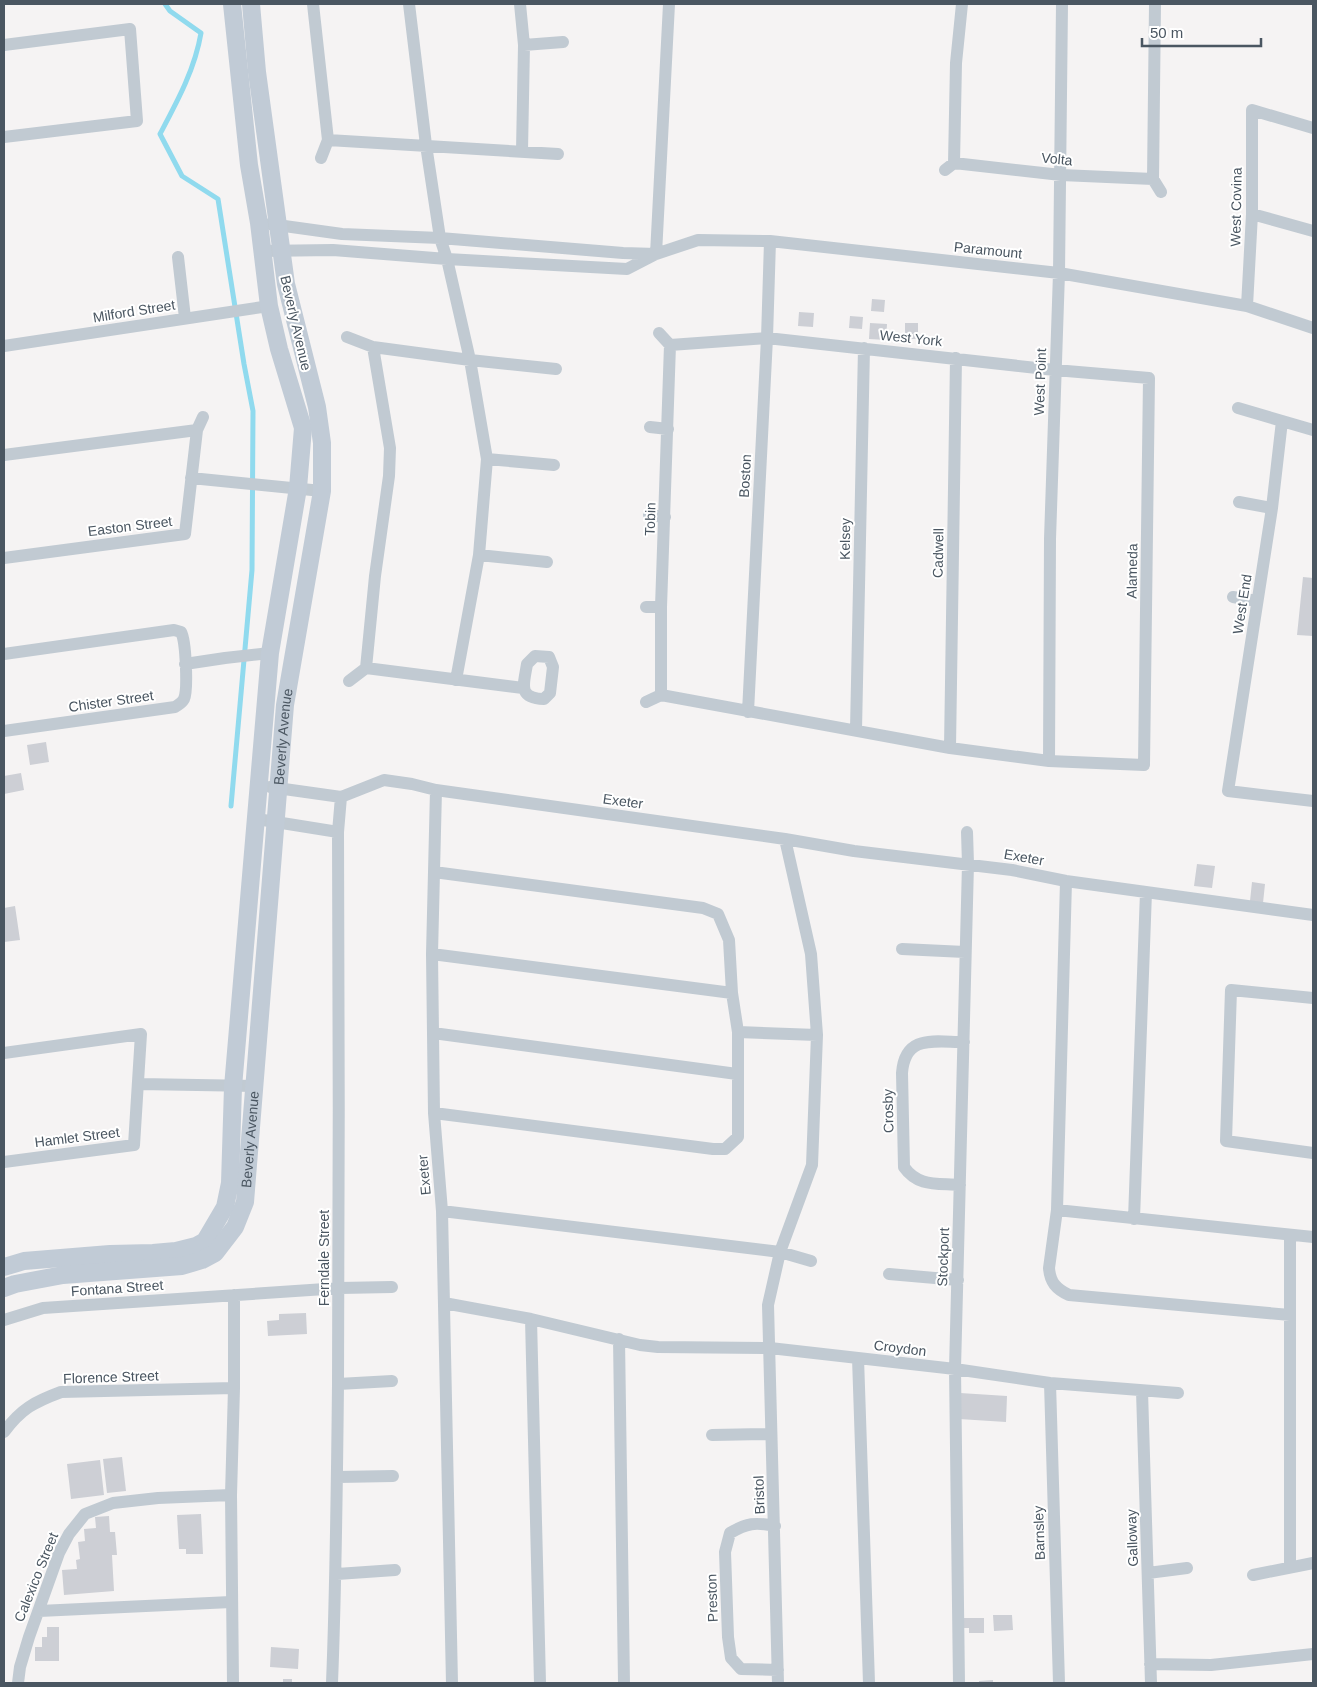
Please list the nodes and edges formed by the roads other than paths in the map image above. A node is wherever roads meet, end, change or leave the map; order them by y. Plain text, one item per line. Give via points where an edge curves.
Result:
1 (232, 4) edge
2 (251, 4) edge
3 (313, 4) edge
4 (409, 4) edge
5 (520, 4) edge
6 (669, 4) edge
7 (962, 4) edge
8 (1062, 4) edge
9 (1155, 4) edge
10 (564, 42) dead end
11 (4, 45) edge
12 (524, 45) junction
13 (1313, 128) edge
14 (4, 137) edge
15 (328, 140) junction
16 (426, 145) junction
17 (522, 151) junction
18 (558, 154) dead end
19 (321, 158) dead end
20 (1061, 175) junction
21 (1153, 180) junction
22 (1162, 192) dead end
23 (1252, 214) junction
24 (260, 224) junction
25 (278, 224) junction
26 (1313, 231) edge
27 (440, 238) junction
28 (770, 241) junction
29 (281, 250) junction
30 (261, 251) junction
31 (656, 254) junction
32 (178, 257) dead end
33 (447, 259) junction
34 (1059, 273) junction
35 (268, 306) junction
36 (1247, 306) junction
37 (185, 318) junction
38 (1313, 328) edge
39 (659, 333) dead end
40 (347, 337) dead end
41 (767, 338) junction
42 (670, 345) junction
43 (4, 346) edge
44 (373, 347) junction
45 (864, 348) junction
46 (956, 358) junction
47 (470, 360) junction
48 (556, 369) dead end
49 (1055, 370) junction
50 (1149, 378) joint
51 (1238, 408) dead end
52 (203, 417) dead end
53 (1282, 421) junction
54 (650, 427) dead end
55 (668, 429) junction
56 (197, 430) junction
57 (1313, 430) edge
58 (4, 455) edge
59 (487, 458) junction
60 (554, 464) dead end
61 (191, 478) junction
62 (298, 488) junction
63 (322, 491) junction
64 (1238, 502) dead end
65 (1272, 508) junction
66 (649, 516) dead end
67 (665, 516) junction
68 (479, 555) junction
69 (4, 558) edge
70 (547, 562) dead end
71 (1233, 597) dead end
72 (1257, 601) junction
73 (646, 607) dead end
74 (661, 607) junction
75 (4, 654) edge
76 (262, 654) junction
77 (185, 664) junction
78 (366, 668) junction
79 (456, 680) junction
80 (349, 681) dead end
81 (523, 688) dead end
82 (661, 695) junction
83 (646, 702) dead end
84 (748, 712) junction
85 (856, 730) junction
86 (4, 731) edge
87 (950, 748) junction
88 (1049, 760) junction
89 (260, 786) junction
90 (279, 789) junction
91 (436, 790) junction
92 (341, 797) junction
93 (1313, 801) edge
94 (257, 819) junction
95 (275, 821) junction
96 (338, 832) junction
97 (967, 832) dead end
98 (785, 839) junction
99 (968, 864) junction
100 (434, 872) junction
101 (1066, 880) junction
102 (1146, 892) junction
103 (1313, 915) edge
104 (902, 949) dead end
105 (965, 952) junction
106 (432, 954) junction
107 (732, 993) junction
108 (1313, 998) edge
109 (738, 1032) junction
110 (433, 1033) junction
111 (816, 1035) junction
112 (964, 1042) junction
113 (4, 1053) edge
114 (737, 1074) junction
115 (139, 1084) junction
116 (255, 1086) junction
117 (233, 1087) junction
118 (434, 1113) junction
119 (1313, 1153) edge
120 (4, 1162) edge
121 (960, 1185) junction
122 (1057, 1210) junction
123 (442, 1211) junction
124 (1134, 1219) junction
125 (1290, 1236) junction
126 (1313, 1237) edge
127 (780, 1252) junction
128 (811, 1262) dead end
129 (4, 1267) edge
130 (889, 1274) dead end
131 (958, 1280) junction
132 (392, 1287) dead end
133 (4, 1288) edge
134 (340, 1288) junction
135 (234, 1295) junction
136 (444, 1303) junction
137 (1290, 1315) junction
138 (531, 1319) junction
139 (4, 1320) edge
140 (619, 1339) junction
141 (770, 1348) junction
142 (858, 1358) junction
143 (955, 1369) junction
144 (392, 1381) dead end
145 (1050, 1383) junction
146 (338, 1384) junction
147 (234, 1388) junction
148 (1142, 1391) junction
149 (1178, 1393) dead end
150 (4, 1432) edge
151 (771, 1434) junction
152 (712, 1435) dead end
153 (393, 1476) dead end
154 (338, 1477) junction
155 (231, 1495) junction
156 (775, 1526) junction
157 (1313, 1563) edge
158 (1290, 1567) junction
159 (1187, 1568) dead end
160 (395, 1570) dead end
161 (1148, 1573) junction
162 (337, 1574) junction
163 (1252, 1574) dead end
164 (231, 1602) junction
165 (39, 1611) junction
166 (1313, 1654) edge
167 (1150, 1664) junction
168 (778, 1677) edge
169 (18, 1683) edge
170 (233, 1683) edge
171 (332, 1683) edge
172 (452, 1683) edge
173 (540, 1683) edge
174 (624, 1683) edge
175 (870, 1683) edge
176 (959, 1683) edge
177 (1058, 1683) edge
178 (1151, 1683) edge

1 - 24 street, Beverly Avenue
2 - 25 street, Beverly Avenue
3 - 15 street
4 - 16 street
5 - 12 street
6 - 31 street
7 - 20 street, Volta via 950,166
8 - 20 street, West Point
9 - 21 street
10 - 12 street
11 - 14 street via 130,30 137,121
12 - 17 street
13 - 23 street, West Covina via 1252,110
15 - 16 street
15 - 19 street
16 - 17 street
16 - 27 street
17 - 18 street
20 - 21 street, Volta
20 - 34 street, West Point
21 - 22 street
23 - 26 street
23 - 36 street, West Covina
24 - 25 street
24 - 30 street, Beverly Avenue
25 - 27 street via 342,234
25 - 29 street, Beverly Avenue
27 - 31 street
27 - 33 street
28 - 31 street, Paramount via 698,240
28 - 34 street, Paramount
28 - 41 street, Boston
29 - 30 street
29 - 33 street via 333,250
29 - 63 street, Beverly Avenue via 286,284 317,407 322,443
30 - 35 street, Beverly Avenue
31 - 33 street via 627,269
32 - 37 street
33 - 47 street
34 - 36 street, Paramount
34 - 49 street, West Point
35 - 37 street, Milford Street
35 - 62 street, Beverly Avenue via 303,428
36 - 38 street, Paramount
37 - 43 street, Milford Street
39 - 42 street
40 - 44 street
41 - 42 street, West York
41 - 45 street, West York
41 - 84 street, Boston
42 - 55 street, Tobin
44 - 47 street
44 - 78 street via 390,448
45 - 46 street, West York
45 - 85 street, Kelsey
46 - 49 street, West York
46 - 87 street, Cadwell
47 - 48 street
47 - 59 street
49 - 50 street, West York
49 - 88 street, West Point
50 - 88 street, Alameda via 1148,771
51 - 53 street
52 - 56 street, Easton Street
53 - 57 street
53 - 65 street, West End
54 - 55 street
55 - 67 street, Tobin
56 - 58 street
56 - 61 street, Easton Street
59 - 60 street
59 - 68 street
61 - 62 street
61 - 69 street, Easton Street via 187,537
62 - 63 street
62 - 76 street, Beverly Avenue
63 - 90 street, Beverly Avenue via 285,705
64 - 65 street
65 - 72 street, West End
66 - 67 street
67 - 74 street, Tobin
68 - 70 street
68 - 79 street
71 - 72 street
72 - 93 street, West End via 1228,791
73 - 74 street
74 - 82 street, Tobin
75 - 77 street, Chister Street via 174,630 183,636
76 - 77 street
76 - 89 street, Beverly Avenue
77 - 86 street, Chister Street via 186,693 182,703 175,707
78 - 79 street
78 - 80 street
79 - 81 street
82 - 83 street
82 - 84 street
84 - 85 street
85 - 87 street
87 - 88 street
89 - 90 street
89 - 94 street, Beverly Avenue
90 - 92 street
90 - 95 street, Beverly Avenue
91 - 92 street via 384,780
91 - 98 street, Exeter
91 - 100 street, Exeter
92 - 96 street, Ferndale Street
94 - 95 street
94 - 117 street, Beverly Avenue
95 - 96 street
95 - 116 street, Beverly Avenue
96 - 134 street, Ferndale Street
97 - 99 street, Stockport
98 - 99 street, Exeter via 854,851
98 - 111 street, Bristol via 811,954
99 - 101 street, Exeter
99 - 105 street, Stockport
100 - 106 street, Exeter
100 - 107 street via 703,908 718,914 728,940
101 - 102 street, Exeter
101 - 122 street
102 - 103 street, Exeter
102 - 124 street
104 - 105 street
105 - 112 street, Stockport
106 - 107 street
106 - 110 street, Exeter
107 - 109 street
108 - 119 street via 1231,990 1226,1142
109 - 111 street
109 - 114 street
110 - 114 street
110 - 118 street, Exeter
111 - 127 street, Bristol via 812,1165
112 - 121 street, Stockport
112 - 121 street, Crosby via 918,1043 903,1060 902,1072 904,1167 910,1176 922,1182
113 - 115 street, Hamlet Street via 141,1034
114 - 118 street via 738,1138 725,1149
115 - 117 street
115 - 120 street, Hamlet Street via 134,1145
116 - 117 street
116 - 133 street, Beverly Avenue via 245,1202 235,1227 215,1253 182,1266 63,1274
117 - 129 street, Beverly Avenue via 230,1183 225,1207 205,1241 176,1251 24,1261
118 - 123 street, Exeter
121 - 131 street, Stockport
122 - 124 street
122 - 137 street via 1049,1277 1061,1292
123 - 127 street
123 - 136 street, Exeter
124 - 125 street
125 - 126 street
125 - 137 street
127 - 128 street
127 - 141 street, Bristol via 768,1305
130 - 131 street
131 - 143 street, Stockport
132 - 134 street, Fontana Street
134 - 135 street, Fontana Street
134 - 146 street, Ferndale Street
135 - 139 street, Fontana Street via 42,1308
135 - 147 street
136 - 138 street, Croydon
136 - 172 street, Exeter
137 - 158 street
138 - 140 street, Croydon
138 - 173 street
140 - 141 street, Croydon via 658,1347
140 - 174 street
141 - 142 street, Croydon
141 - 151 street, Bristol
142 - 143 street, Croydon
142 - 175 street
143 - 145 street, Croydon
143 - 176 street, Stockport
144 - 146 street
145 - 148 street, Croydon
145 - 177 street, Barnsley
146 - 154 street, Ferndale Street
147 - 150 street, Florence Street via 61,1392 38,1400 16,1415
147 - 155 street
148 - 149 street, Croydon
148 - 161 street, Galloway
151 - 152 street
151 - 156 street, Bristol
153 - 154 street
154 - 162 street, Ferndale Street
155 - 164 street
155 - 165 street, Calexico Street via 113,1503 84,1514 59,1554
156 - 168 street, Bristol
156 - 168 street, Preston via 757,1522 743,1525 730,1533 725,1552 731,1658 741,1669
157 - 158 street
158 - 163 street
159 - 161 street
160 - 162 street
161 - 167 street, Galloway
162 - 171 street, Ferndale Street
164 - 165 street
164 - 170 street
165 - 169 street, Calexico Street via 20,1667
166 - 167 street via 1211,1666
167 - 178 street, Galloway

